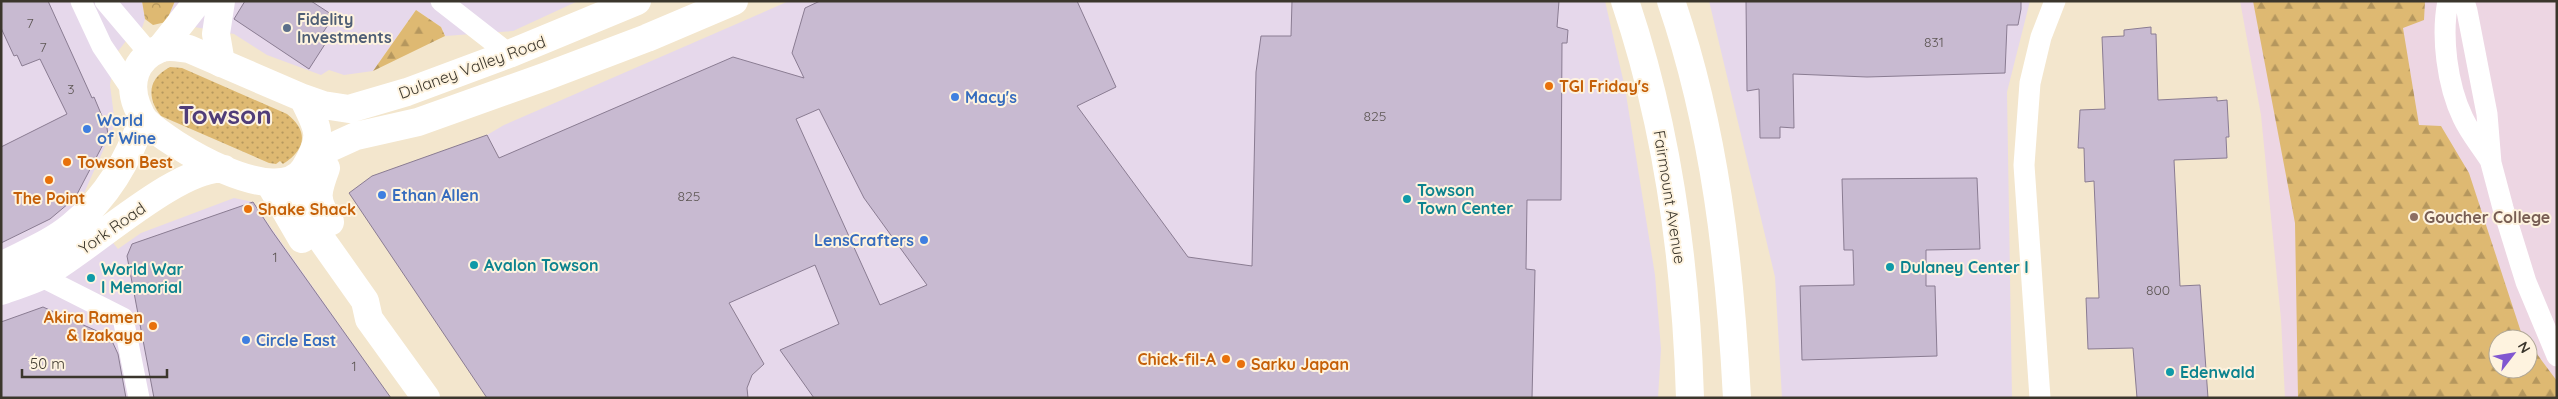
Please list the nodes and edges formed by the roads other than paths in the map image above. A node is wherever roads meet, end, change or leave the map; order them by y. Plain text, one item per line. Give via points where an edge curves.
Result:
1 (81, 1) edge
2 (198, 1) edge
3 (222, 1) edge
4 (441, 1) edge
5 (637, 1) edge
6 (734, 1) edge
7 (1625, 1) edge
8 (1671, 1) edge
9 (2055, 1) edge
10 (2448, 1) edge
11 (2464, 1) edge
12 (114, 5) edge
13 (155, 51) junction
14 (509, 54) junction
15 (221, 63) junction
16 (132, 90) junction
17 (303, 98) junction
18 (143, 118) junction
19 (2491, 163) junction
20 (224, 169) junction
21 (301, 172) junction
22 (1, 266) edge
23 (40, 276) junction
24 (1, 291) edge
25 (369, 319) junction
26 (2557, 356) edge
27 (139, 398) edge
28 (426, 398) edge
29 (1690, 398) edge
30 (1737, 398) edge
31 (2040, 398) edge

1 - 16 street via 102,46
2 - 13 main road
3 - 15 main road via 216,34
4 - 14 street
5 - 14 main road, Dulaney Valley Road
6 - 21 main road, Dulaney Valley Road via 647,38 418,122 356,136
7 - 29 main road, Fairmount Avenue via 1647,76 1668,174 1685,304
8 - 30 main road via 1689,62 1714,177 1730,288
9 - 31 street via 2030,83 2024,166
10 - 19 street via 2443,25 2452,87 2462,117
11 - 19 street via 2487,114
12 - 13 street
13 - 15 main road, Dulaney Valley Road via 189,49
13 - 16 main road via 138,66
14 - 17 main road, Dulaney Valley Road via 407,92 349,109
15 - 17 main road, Dulaney Valley Road
16 - 18 main road
17 - 21 main road via 319,136
18 - 20 main road via 181,149
18 - 22 main road, York Road via 120,172 90,209 71,227
19 - 26 street via 2512,241
20 - 21 main road
20 - 23 main road, York Road via 211,168 167,191
21 - 25 main road via 302,201 312,226 366,301
21 - 25 main road via 306,244 352,310
23 - 24 main road, York Road
23 - 27 street via 123,318
25 - 28 main road

